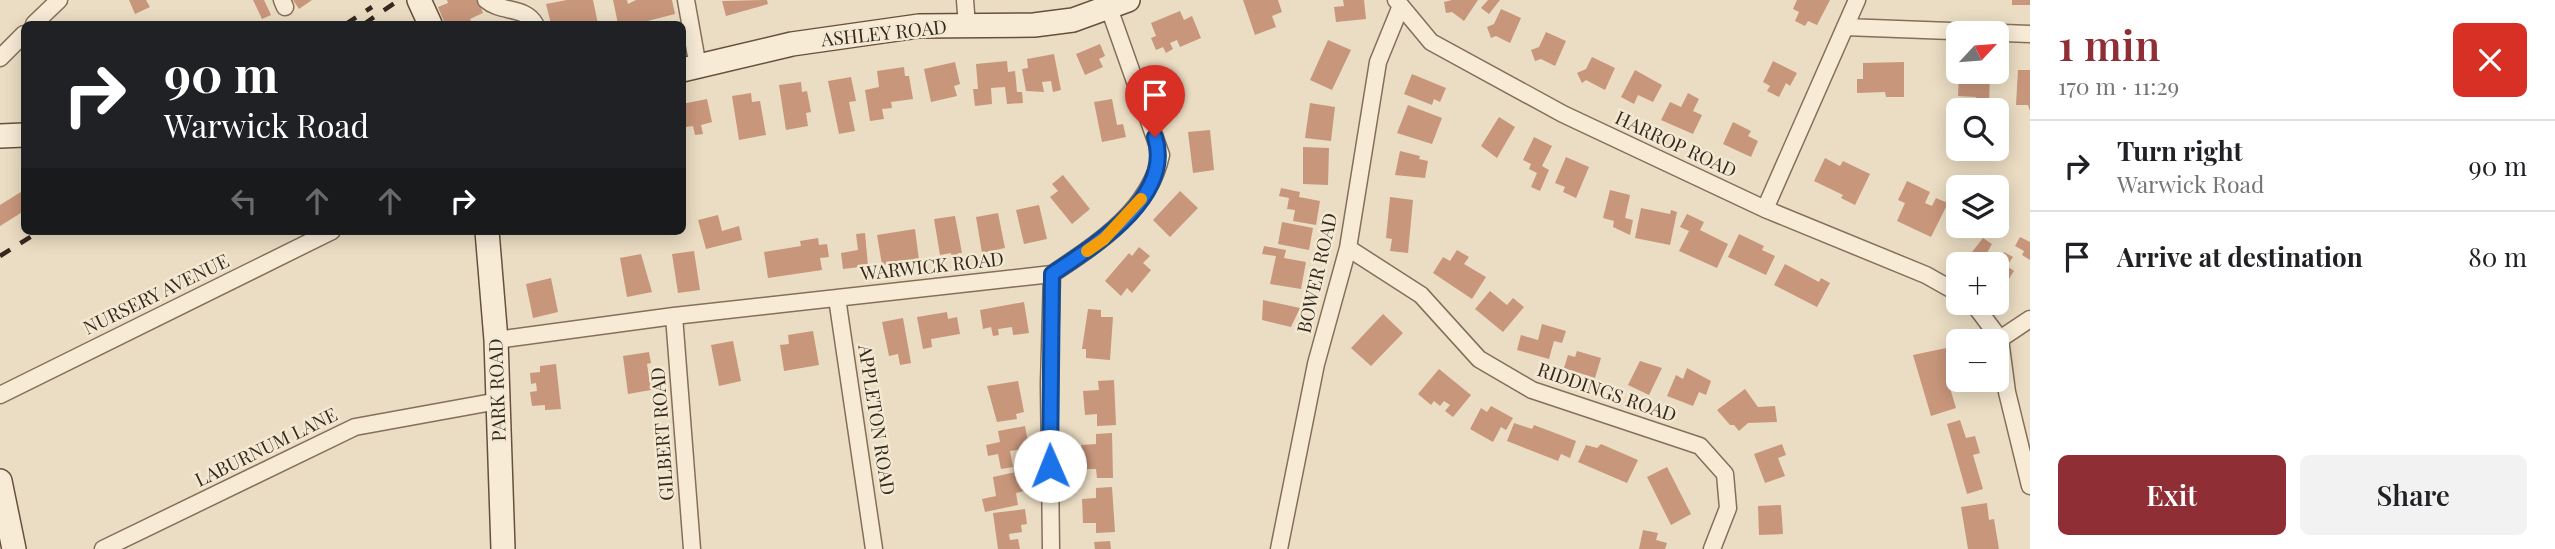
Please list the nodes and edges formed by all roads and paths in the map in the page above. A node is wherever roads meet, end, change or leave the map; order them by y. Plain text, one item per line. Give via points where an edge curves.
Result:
1 (59, 0) edge
2 (419, 0) edge
3 (486, 0) edge
4 (686, 0) edge
5 (965, 0) edge
6 (1857, 0) edge
7 (1118, 4) edge
8 (1398, 4) edge
9 (37, 21) edge
10 (429, 21) edge
11 (532, 21) edge
12 (967, 26) junction
13 (1845, 27) junction
14 (2030, 34) edge
15 (21, 37) edge
16 (0, 58) edge
17 (690, 69) edge
18 (21, 135) edge
19 (0, 136) edge
20 (1765, 209) junction
21 (323, 235) edge
22 (487, 235) edge
23 (1348, 248) junction
24 (1052, 274) junction
25 (1946, 286) edge
26 (837, 298) junction
27 (674, 316) junction
28 (2030, 319) edge
29 (2009, 333) edge
30 (496, 340) junction
31 (2007, 392) edge
32 (0, 395) edge
33 (498, 401) junction
34 (0, 481) edge
35 (2030, 486) edge
36 (14, 549) edge
37 (103, 549) edge
38 (503, 549) edge
39 (692, 549) edge
40 (874, 549) edge
41 (1051, 549) edge
42 (1279, 549) edge
43 (1712, 549) edge

1 - 9 street
2 - 10 main road
3 - 11 street
4 - 17 street
5 - 12 street
6 - 13 street
7 - 12 main road, ASHLEY ROAD via 1073,20
7 - 24 street, WARWICK ROAD via 1161,155 1156,177 1104,239
8 - 20 street, HARROP ROAD via 1431,42 1563,114
8 - 23 street, BOWER ROAD via 1378,62
12 - 17 main road, ASHLEY ROAD via 919,26 792,44
13 - 14 street
13 - 20 street
15 - 16 street
18 - 19 main road
20 - 25 street, HARROP ROAD
21 - 32 street, NURSERY AVENUE
22 - 30 main road, PARK ROAD
23 - 42 street, BOWER ROAD via 1317,364
23 - 43 street, RIDDINGS ROAD via 1420,295 1479,359 1532,390 1700,446 1725,474 1728,508
24 - 26 street, WARWICK ROAD
24 - 41 street
26 - 27 street, WARWICK ROAD
26 - 40 street, APPLETON ROAD
27 - 30 street, WARWICK ROAD
27 - 39 street, GILBERT ROAD
28 - 29 street
30 - 33 main road, PARK ROAD
31 - 35 street
33 - 37 street, LABURNUM LANE via 355,428
33 - 38 main road, PARK ROAD
34 - 36 main road

